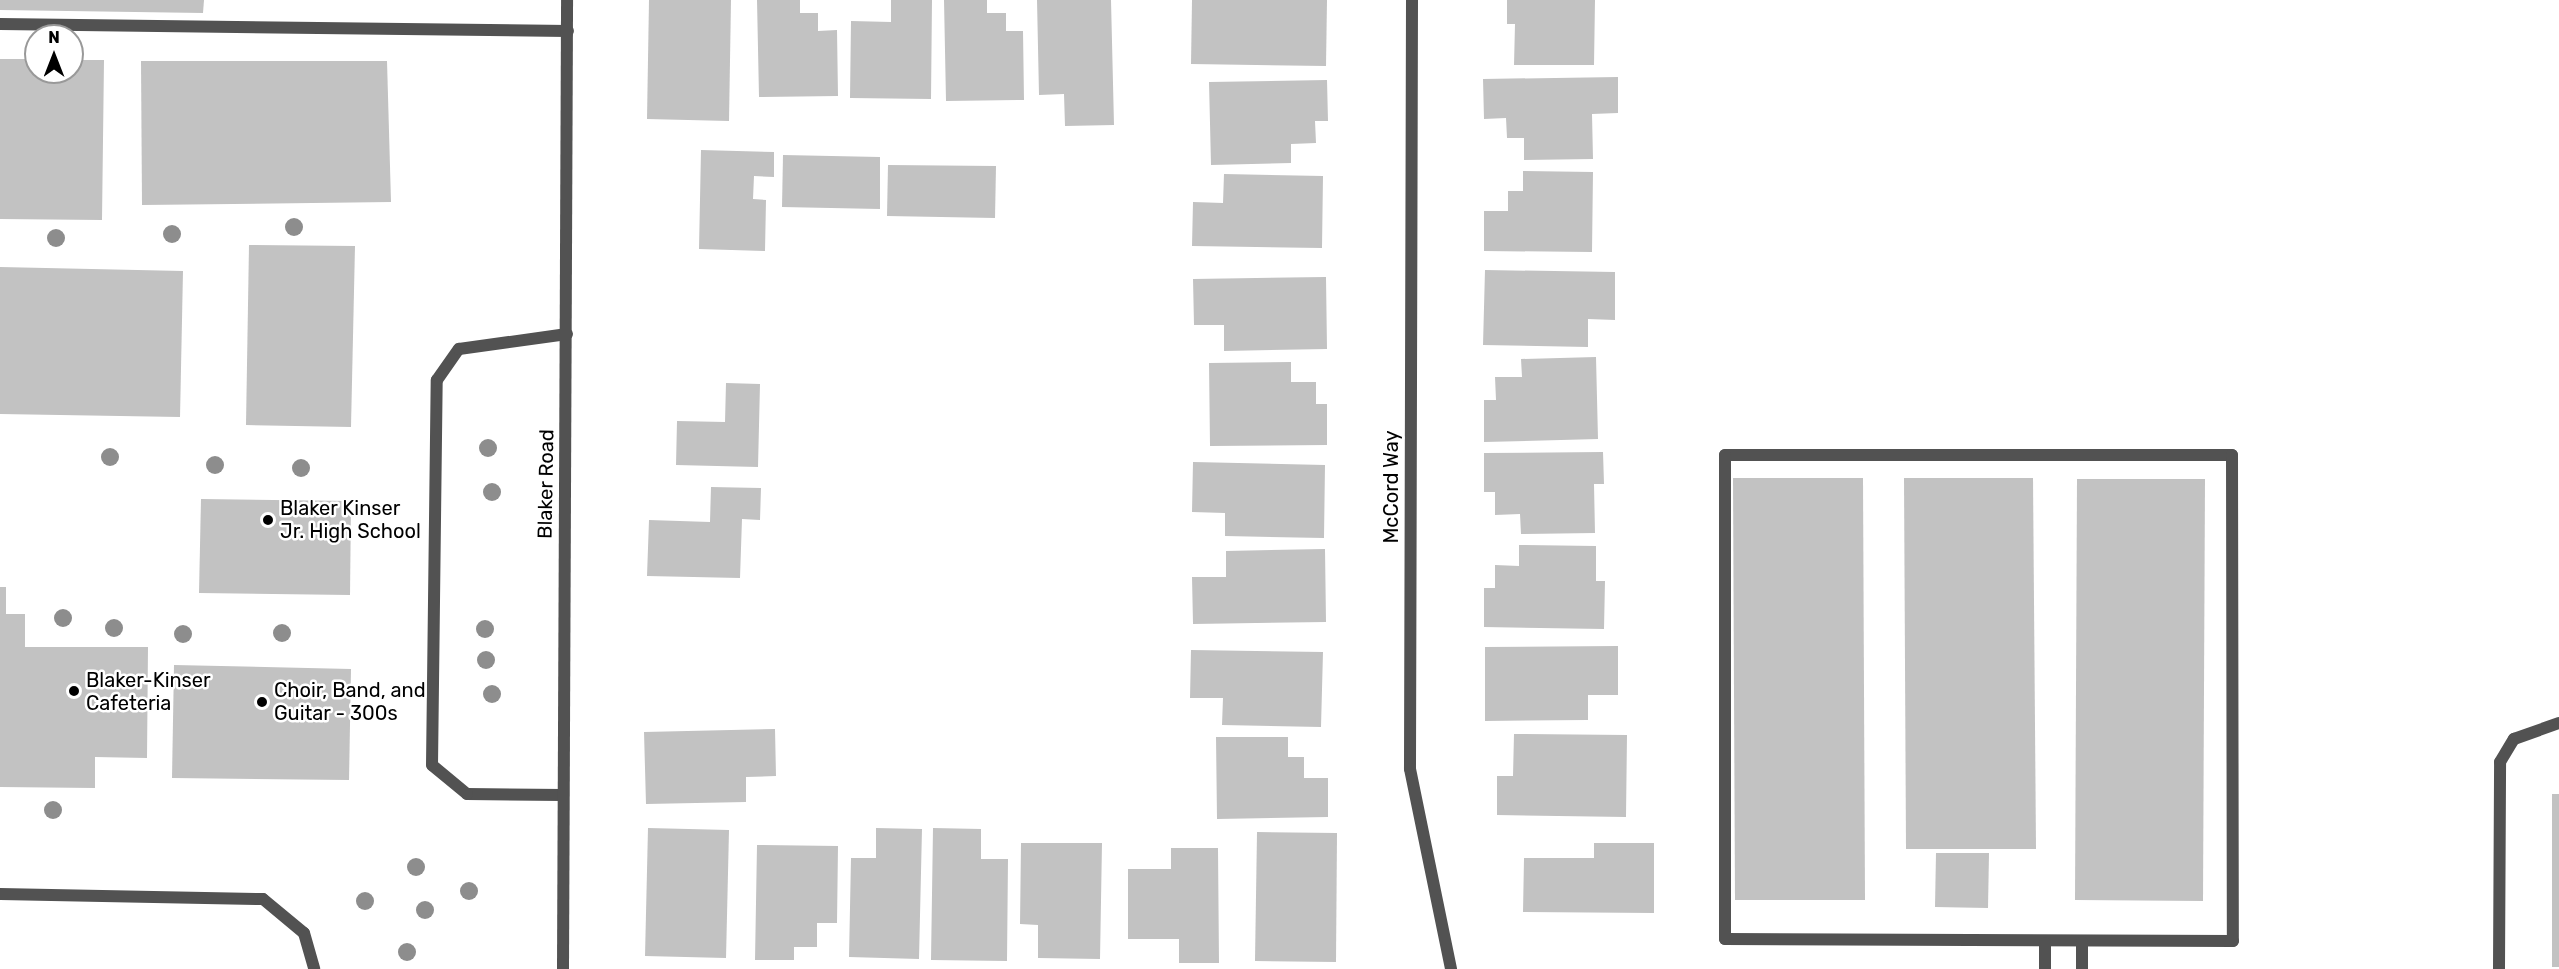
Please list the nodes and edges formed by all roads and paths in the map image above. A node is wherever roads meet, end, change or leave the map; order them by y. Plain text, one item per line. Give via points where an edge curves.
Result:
1 (567, 0) edge
2 (1412, 0) edge
3 (0, 24) edge
4 (568, 31) junction
5 (567, 334) junction
6 (2559, 723) edge
7 (562, 795) junction
8 (0, 894) edge
9 (2082, 942) junction
10 (2045, 943) junction
11 (314, 969) edge
12 (563, 969) edge
13 (1451, 969) edge
14 (2045, 969) edge
15 (2082, 969) edge
16 (2499, 969) edge

1 - 4 street, Blaker Road
2 - 13 street, McCord Way via 1410,769
3 - 4 street
4 - 5 street, Blaker Road
5 - 7 street, Blaker Road
5 - 7 street via 459,349 437,380 432,765 467,794
6 - 16 street via 2514,739 2500,762
7 - 12 street, Blaker Road
8 - 11 street via 263,899 304,933
9 - 10 street
9 - 10 street via 2234,941 2232,455 1725,455 1725,939
9 - 15 street
10 - 14 street

